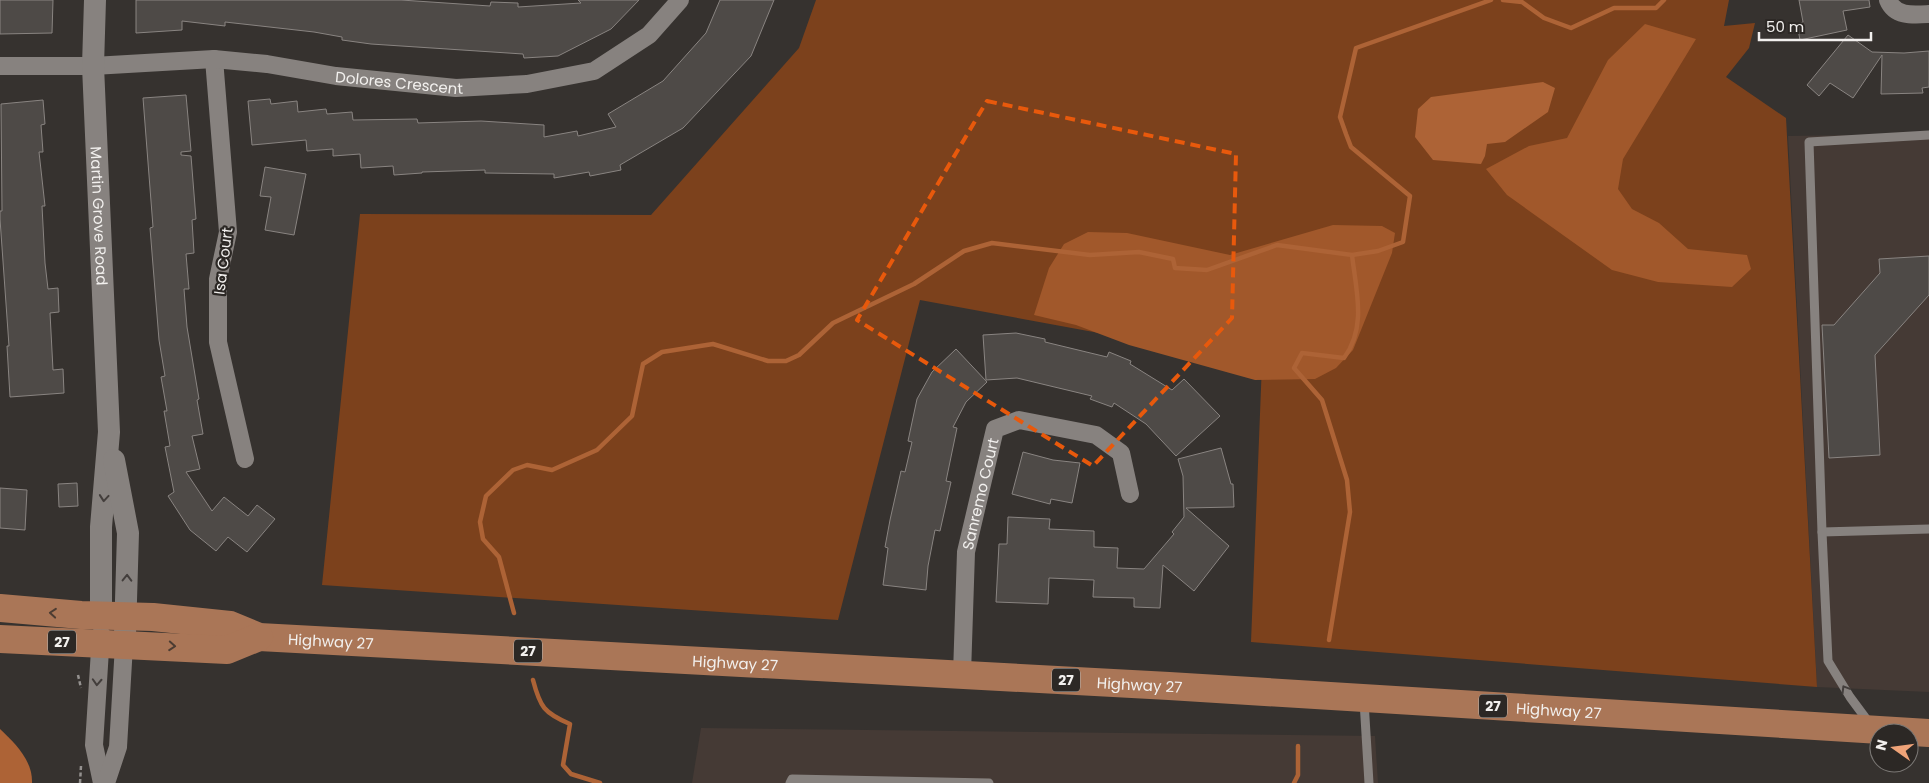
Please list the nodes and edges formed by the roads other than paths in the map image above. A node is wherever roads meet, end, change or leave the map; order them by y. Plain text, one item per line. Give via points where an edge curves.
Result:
1 (96, 0) edge
2 (680, 0) edge
3 (1889, 1) edge
4 (1929, 14) edge
5 (214, 59) junction
6 (0, 66) edge
7 (93, 66) junction
8 (1929, 135) edge
9 (245, 459) dead end
10 (1130, 494) dead end
11 (1929, 529) edge
12 (1822, 532) junction
13 (0, 608) edge
14 (114, 616) junction
15 (259, 637) junction
16 (0, 639) edge
17 (112, 645) junction
18 (962, 674) junction
19 (1363, 698) junction
20 (1870, 723) edge
21 (1869, 729) edge
22 (102, 783) edge
23 (106, 783) edge
24 (790, 783) edge
25 (988, 783) edge
26 (1369, 783) edge

1 - 7 street, Martin Grove Road
2 - 5 street, Dolores Crescent via 649,35 594,71 527,84 456,88
3 - 4 street via 1895,11 1904,14
5 - 7 street, Dolores Crescent
5 - 9 street, Isa Court via 228,232 218,279 218,342
6 - 7 street, Dolores Crescent
7 - 14 street, Martin Grove Road via 109,432 101,527
8 - 12 lane via 1810,142
10 - 18 street, Sanremo Court via 1121,453 1096,436 1019,420 995,429 966,552
11 - 12 lane
20 -> 12 lane via 1828,661
14 -> 13 main road, Highway 27 / 27
14 - 15 main road, Highway 27 / 27 via 152,616 230,625
14 - 17 street, Martin Grove Road
17 -> 15 main road, Highway 27 / 27 via 227,650
15 - 18 main road, Highway 27 / 27
16 - 17 main road, Highway 27 / 27
17 -> 22 street via 94,745
17 - 23 street via 118,747
18 - 19 main road, Highway 27 / 27
19 - 21 main road, Highway 27 / 27
19 - 26 lane
24 - 25 lane via 792,779

